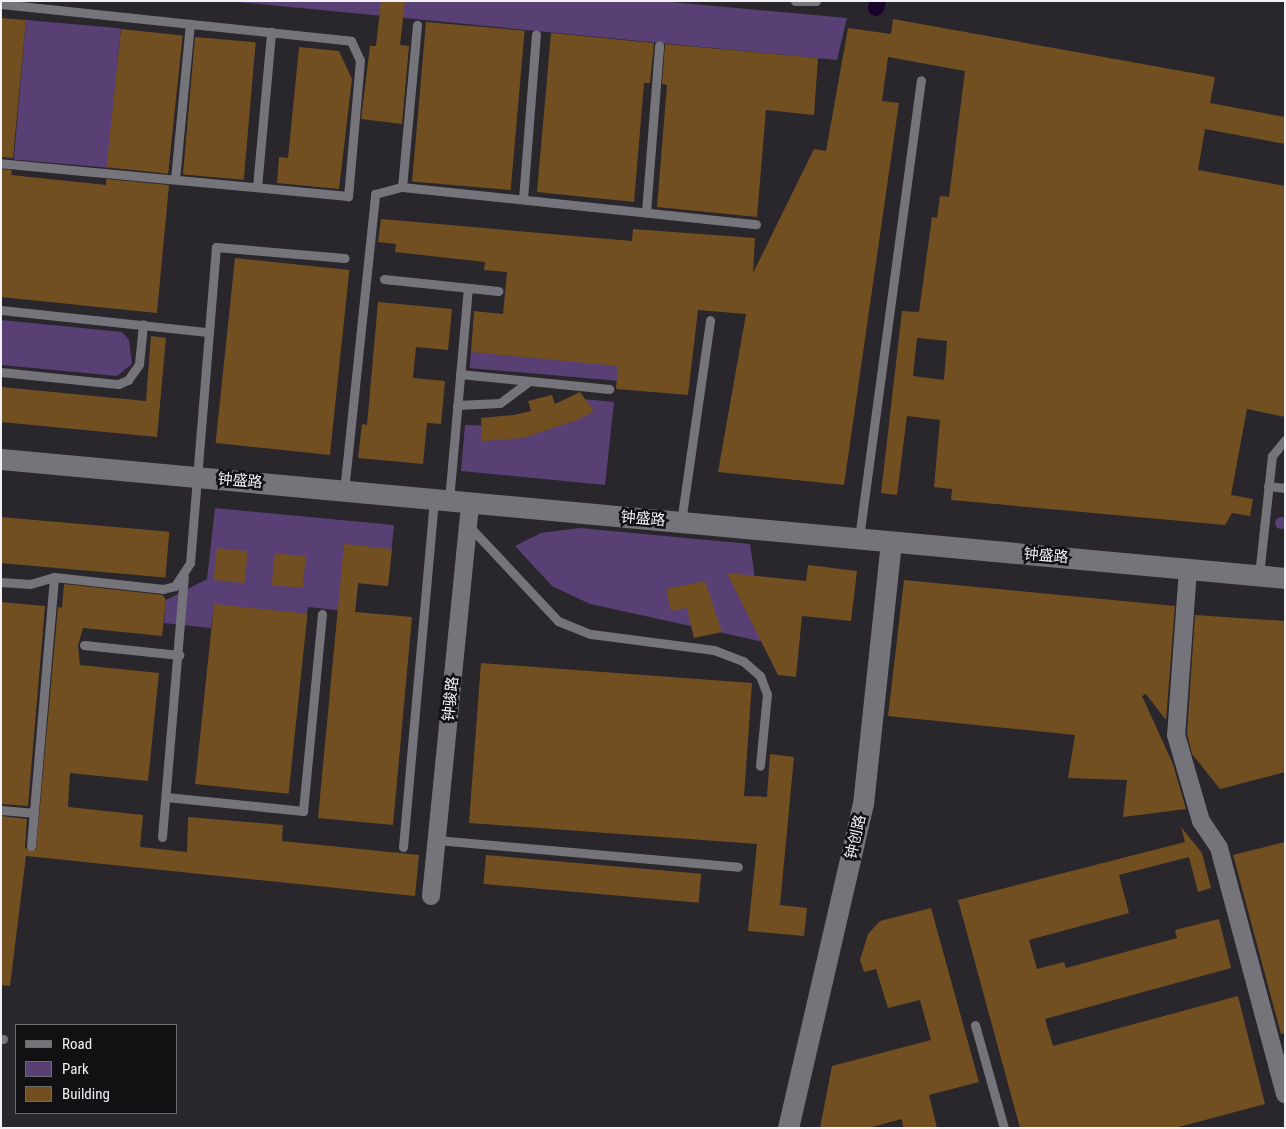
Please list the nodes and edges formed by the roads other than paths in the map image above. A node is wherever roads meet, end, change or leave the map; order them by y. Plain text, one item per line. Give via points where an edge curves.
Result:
1 (795, 1) edge
2 (816, 1) edge
3 (1, 4) edge
4 (190, 24) junction
5 (417, 26) dead end
6 (272, 32) junction
7 (536, 35) dead end
8 (659, 46) dead end
9 (921, 80) dead end
10 (1, 163) edge
11 (175, 179) junction
12 (257, 187) junction
13 (402, 187) junction
14 (523, 199) junction
15 (646, 212) junction
16 (756, 224) dead end
17 (345, 258) dead end
18 (384, 279) dead end
19 (468, 288) junction
20 (498, 291) dead end
21 (1, 310) edge
22 (710, 320) dead end
23 (143, 324) junction
24 (208, 332) junction
25 (1, 372) edge
26 (460, 374) junction
27 (529, 381) junction
28 (609, 389) dead end
29 (457, 405) junction
30 (1285, 440) edge
31 (1, 459) edge
32 (196, 477) junction
33 (1268, 486) junction
34 (1285, 488) edge
35 (344, 491) junction
36 (441, 500) junction
37 (470, 502) junction
38 (681, 522) junction
39 (468, 525) junction
40 (859, 539) junction
41 (891, 542) junction
42 (1188, 569) junction
43 (1259, 576) junction
44 (54, 577) junction
45 (184, 577) junction
46 (1285, 578) edge
47 (1, 582) edge
48 (322, 614) dead end
49 (84, 645) dead end
50 (179, 655) junction
51 (760, 766) dead end
52 (166, 798) junction
53 (1, 810) edge
54 (33, 813) junction
55 (162, 836) dead end
56 (437, 840) junction
57 (30, 846) dead end
58 (403, 847) dead end
59 (738, 867) dead end
60 (431, 896) dead end
61 (975, 1025) dead end
62 (1285, 1094) edge
63 (788, 1128) edge
64 (1004, 1128) edge

1 - 2 lane
3 - 4 lane
4 - 6 lane
4 - 11 lane
5 - 13 lane
6 - 12 lane
6 - 12 lane via 351,40 358,48 348,196
7 - 14 lane
8 - 15 lane
9 - 40 lane
10 - 11 lane
11 - 12 lane
13 - 14 lane
13 - 35 lane via 383,189 371,200
14 - 15 lane
15 - 16 lane
17 - 24 lane via 216,246
18 - 19 lane
19 - 20 lane
19 - 26 lane
21 - 23 lane
22 - 38 lane
23 - 24 lane
23 - 25 lane via 139,364 128,380 118,384
24 - 32 lane
26 - 27 lane
26 - 29 lane
27 - 28 lane
27 - 29 lane via 500,403
29 - 36 lane
30 - 33 lane via 1272,456
31 - 32 street, 钟盛路
32 - 35 street, 钟盛路
32 - 45 lane via 190,563
33 - 34 lane
33 - 43 lane
35 - 36 street, 钟盛路
36 - 37 street, 钟盛路
36 - 58 lane
37 - 38 street, 钟盛路
37 - 39 street, 钟骏路
38 - 40 street, 钟盛路
39 - 51 lane via 494,547 558,621 591,634 714,650 743,661 760,676 767,694
39 - 56 street, 钟骏路
40 - 41 street, 钟盛路
41 - 42 street, 钟盛路
41 - 63 street, 钟创路 via 863,804
42 - 43 street, 钟盛路
42 - 62 street via 1176,735 1201,821 1219,848
43 - 46 street, 钟盛路
44 - 45 lane via 163,589
44 - 47 lane via 30,584
44 - 54 lane
45 - 50 lane
48 - 52 lane via 302,811
49 - 50 lane
50 - 52 lane
52 - 55 lane
53 - 54 lane
54 - 57 lane
56 - 59 lane
56 - 60 street, 钟骏路
61 - 64 lane

